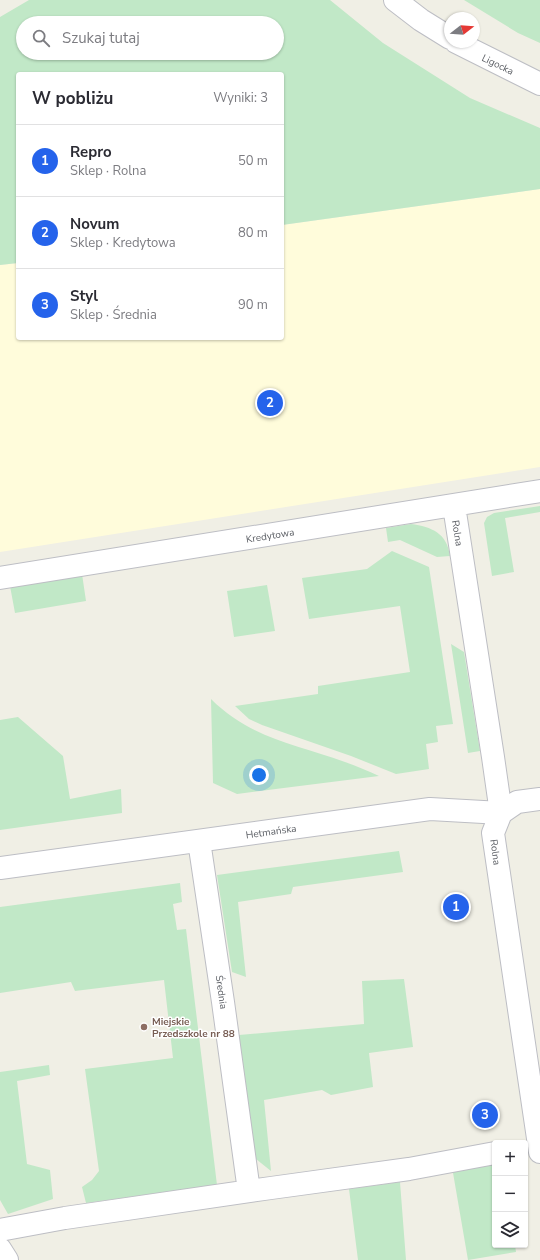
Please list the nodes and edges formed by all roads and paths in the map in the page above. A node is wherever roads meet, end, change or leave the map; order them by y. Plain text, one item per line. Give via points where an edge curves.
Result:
1 (395, 0) edge
2 (444, 34) edge
3 (468, 48) edge
4 (540, 84) edge
5 (540, 491) edge
6 (454, 506) junction
7 (0, 578) edge
8 (540, 799) edge
9 (501, 813) junction
10 (199, 841) junction
11 (0, 868) edge
12 (536, 1147) edge
13 (492, 1154) edge
14 (249, 1191) junction
15 (0, 1230) edge
16 (0, 1249) edge
17 (8, 1260) edge

1 - 2 street
3 - 4 street, Ligocka
5 - 6 street, Kredytowa
6 - 7 street, Kredytowa
6 - 9 street, Rolna
8 - 9 street via 517,802
9 - 10 street, Hetmańska via 430,809
9 - 12 street, Rolna via 493,833
10 - 11 street, Hetmańska
10 - 14 street, Średnia
13 - 14 street via 409,1169
14 - 15 street
16 - 17 street

